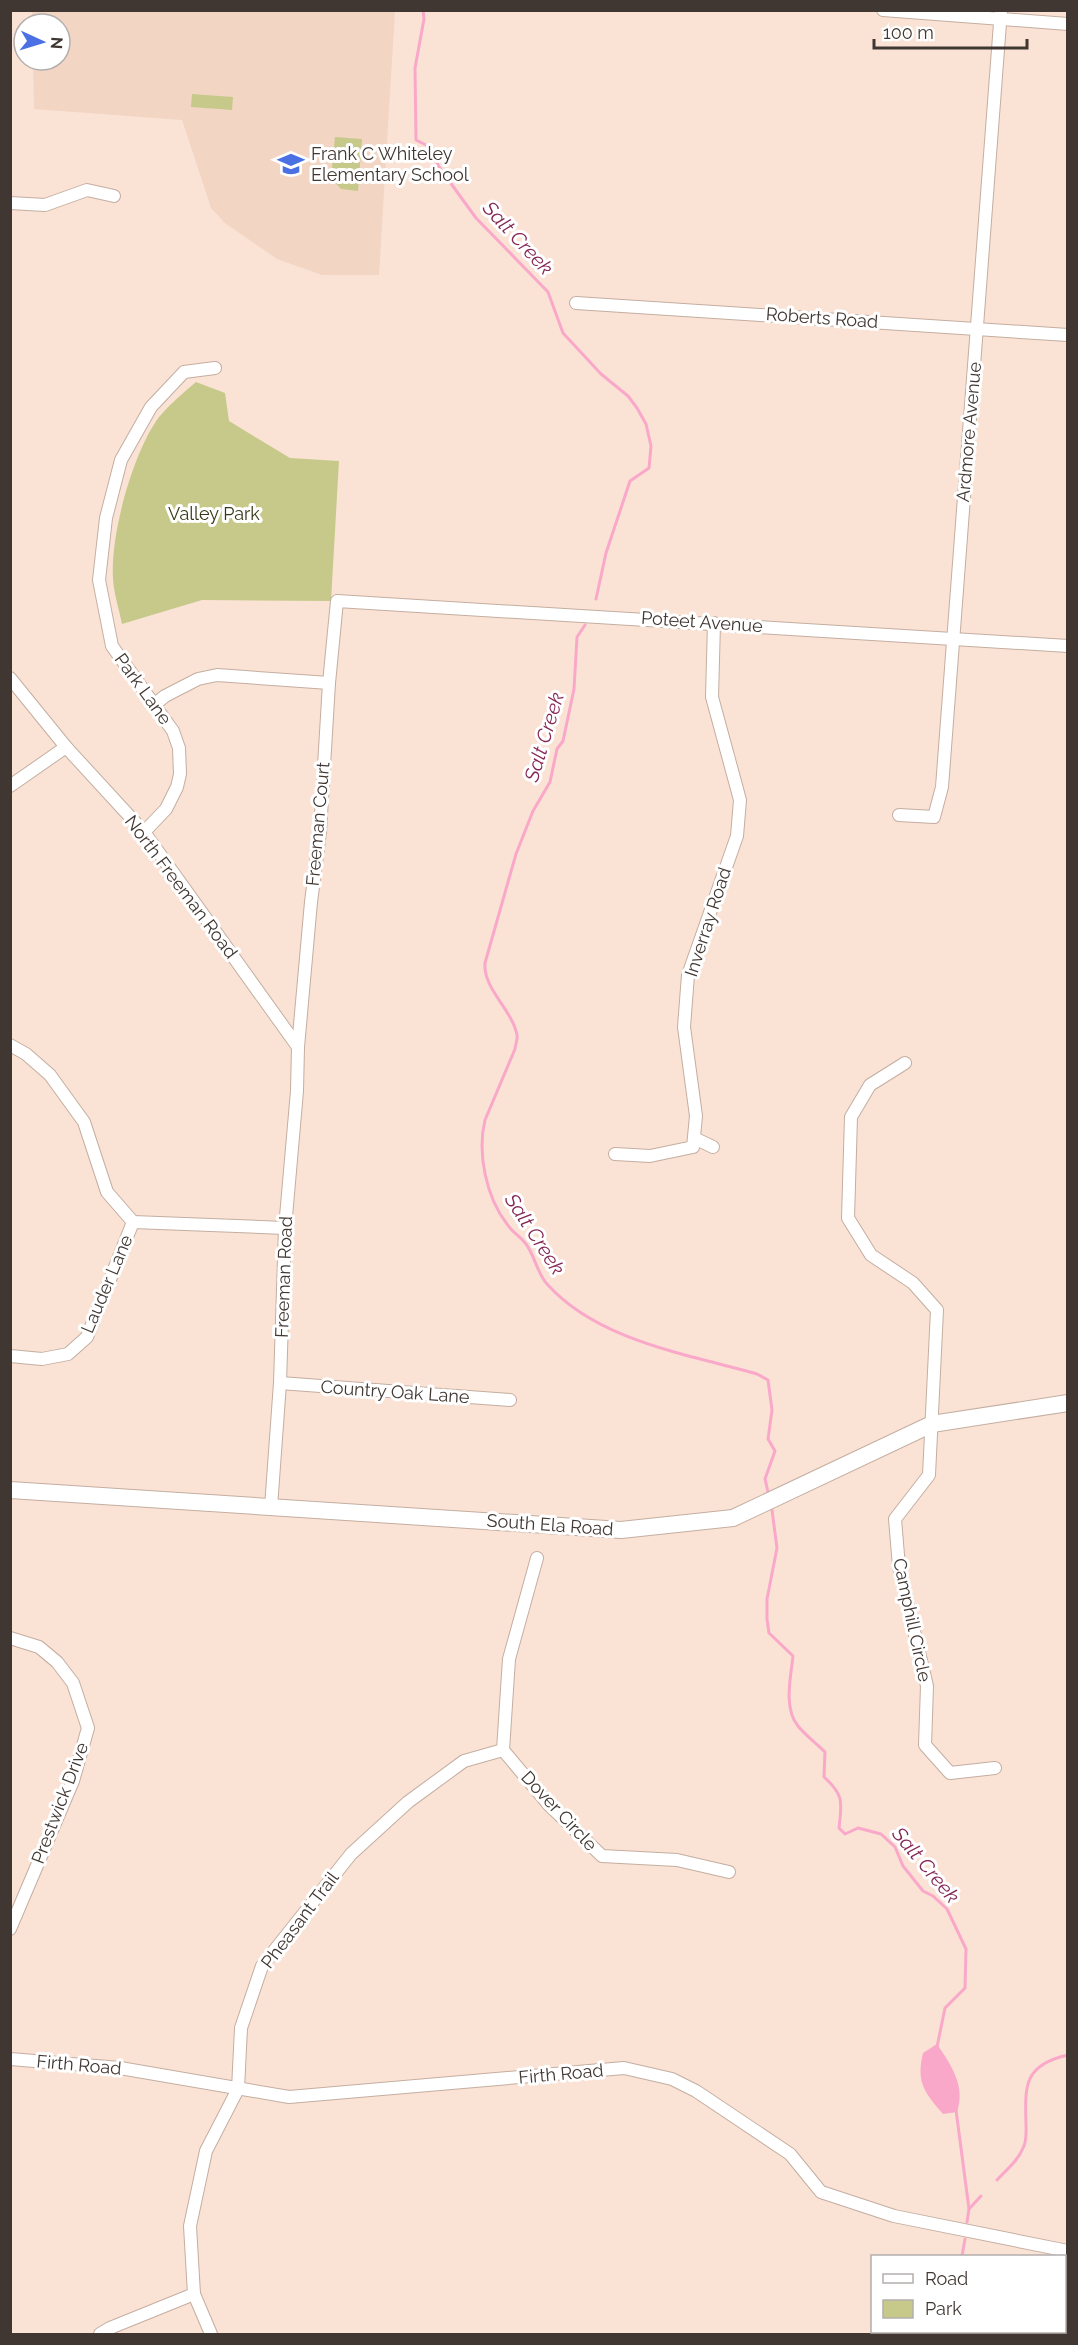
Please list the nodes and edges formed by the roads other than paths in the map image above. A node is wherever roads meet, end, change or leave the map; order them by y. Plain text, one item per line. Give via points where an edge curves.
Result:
1 (883, 10) edge
2 (1000, 15) edge
3 (1068, 24) edge
4 (114, 196) dead end
5 (10, 203) edge
6 (576, 303) dead end
7 (978, 328) junction
8 (1068, 335) edge
9 (215, 368) dead end
10 (337, 601) joint
11 (714, 623) junction
12 (952, 638) junction
13 (1068, 646) edge
14 (10, 678) edge
15 (329, 683) junction
16 (154, 705) junction
17 (66, 747) junction
18 (10, 786) edge
19 (899, 815) dead end
20 (144, 832) junction
21 (10, 1045) edge
22 (298, 1047) junction
23 (905, 1063) dead end
24 (694, 1138) junction
25 (713, 1147) dead end
26 (615, 1154) dead end
27 (133, 1222) junction
28 (285, 1228) junction
29 (10, 1356) edge
30 (280, 1383) junction
31 (510, 1400) dead end
32 (1068, 1403) edge
33 (932, 1424) junction
34 (10, 1490) edge
35 (271, 1507) junction
36 (537, 1558) dead end
37 (10, 1638) edge
38 (503, 1750) junction
39 (995, 1768) dead end
40 (729, 1872) dead end
41 (10, 1929) edge
42 (10, 2059) edge
43 (238, 2089) junction
44 (1068, 2251) edge
45 (194, 2294) junction
46 (100, 2334) edge
47 (212, 2334) edge

1 - 2 street
2 - 3 street
2 - 7 street, Ardmore Avenue
4 - 5 street via 87,190 45,205
6 - 7 street, Roberts Road
7 - 8 street, Roberts Road
7 - 12 street, Ardmore Avenue
9 - 16 street, Park Lane via 184,372 151,407 121,460 105,518 99,580 112,646
10 - 11 street, Poteet Avenue
10 - 15 street, Freeman Court
11 - 12 street, Poteet Avenue
11 - 24 street, Inverray Road via 712,697 740,800 737,836 688,975 684,1027 696,1116
12 - 13 street, Poteet Avenue
12 - 19 street, Ardmore Avenue via 942,787 934,817
14 - 17 street, North Freeman Road
15 - 16 street via 217,675 198,679
15 - 22 street, Freeman Court via 320,832
16 - 20 street, Park Lane via 173,730 180,748 180,774 166,809
17 - 18 street
17 - 20 street, North Freeman Road
20 - 22 street, North Freeman Road
21 - 27 street, Lauder Lane via 50,1076 84,1122 107,1192
22 - 28 street, Freeman Road
23 - 33 street via 870,1084 850,1117 848,1218 871,1255 913,1284 937,1310
24 - 25 street
24 - 26 street via 693,1147 650,1156
27 - 28 street, Lauder Lane
27 - 29 street, Lauder Lane via 87,1337 68,1354 42,1359
28 - 30 street, Freeman Road
30 - 31 street, Country Oak Lane
30 - 35 street, Freeman Road
32 - 33 main road, South Ela Road
33 - 35 main road, South Ela Road via 733,1518 621,1530
33 - 39 street, Camphill Circle via 929,1475 895,1519 899,1567 927,1686 925,1744 950,1773
34 - 35 main road, South Ela Road
36 - 38 street via 509,1659
37 - 41 street, Prestwick Drive via 39,1647 57,1662 74,1683 88,1728 73,1780
38 - 40 street, Dover Circle via 549,1805 602,1856 677,1860
38 - 43 street, Pheasant Trail via 464,1761 408,1802 351,1854 269,1957 262,1966 242,2028
42 - 43 street, Firth Road via 120,2068
43 - 44 street, Firth Road via 289,2097 624,2068 672,2079 696,2091 790,2154 821,2192 894,2216
43 - 45 street, Pheasant Trail via 206,2151 190,2226
45 - 46 street
45 - 47 street

